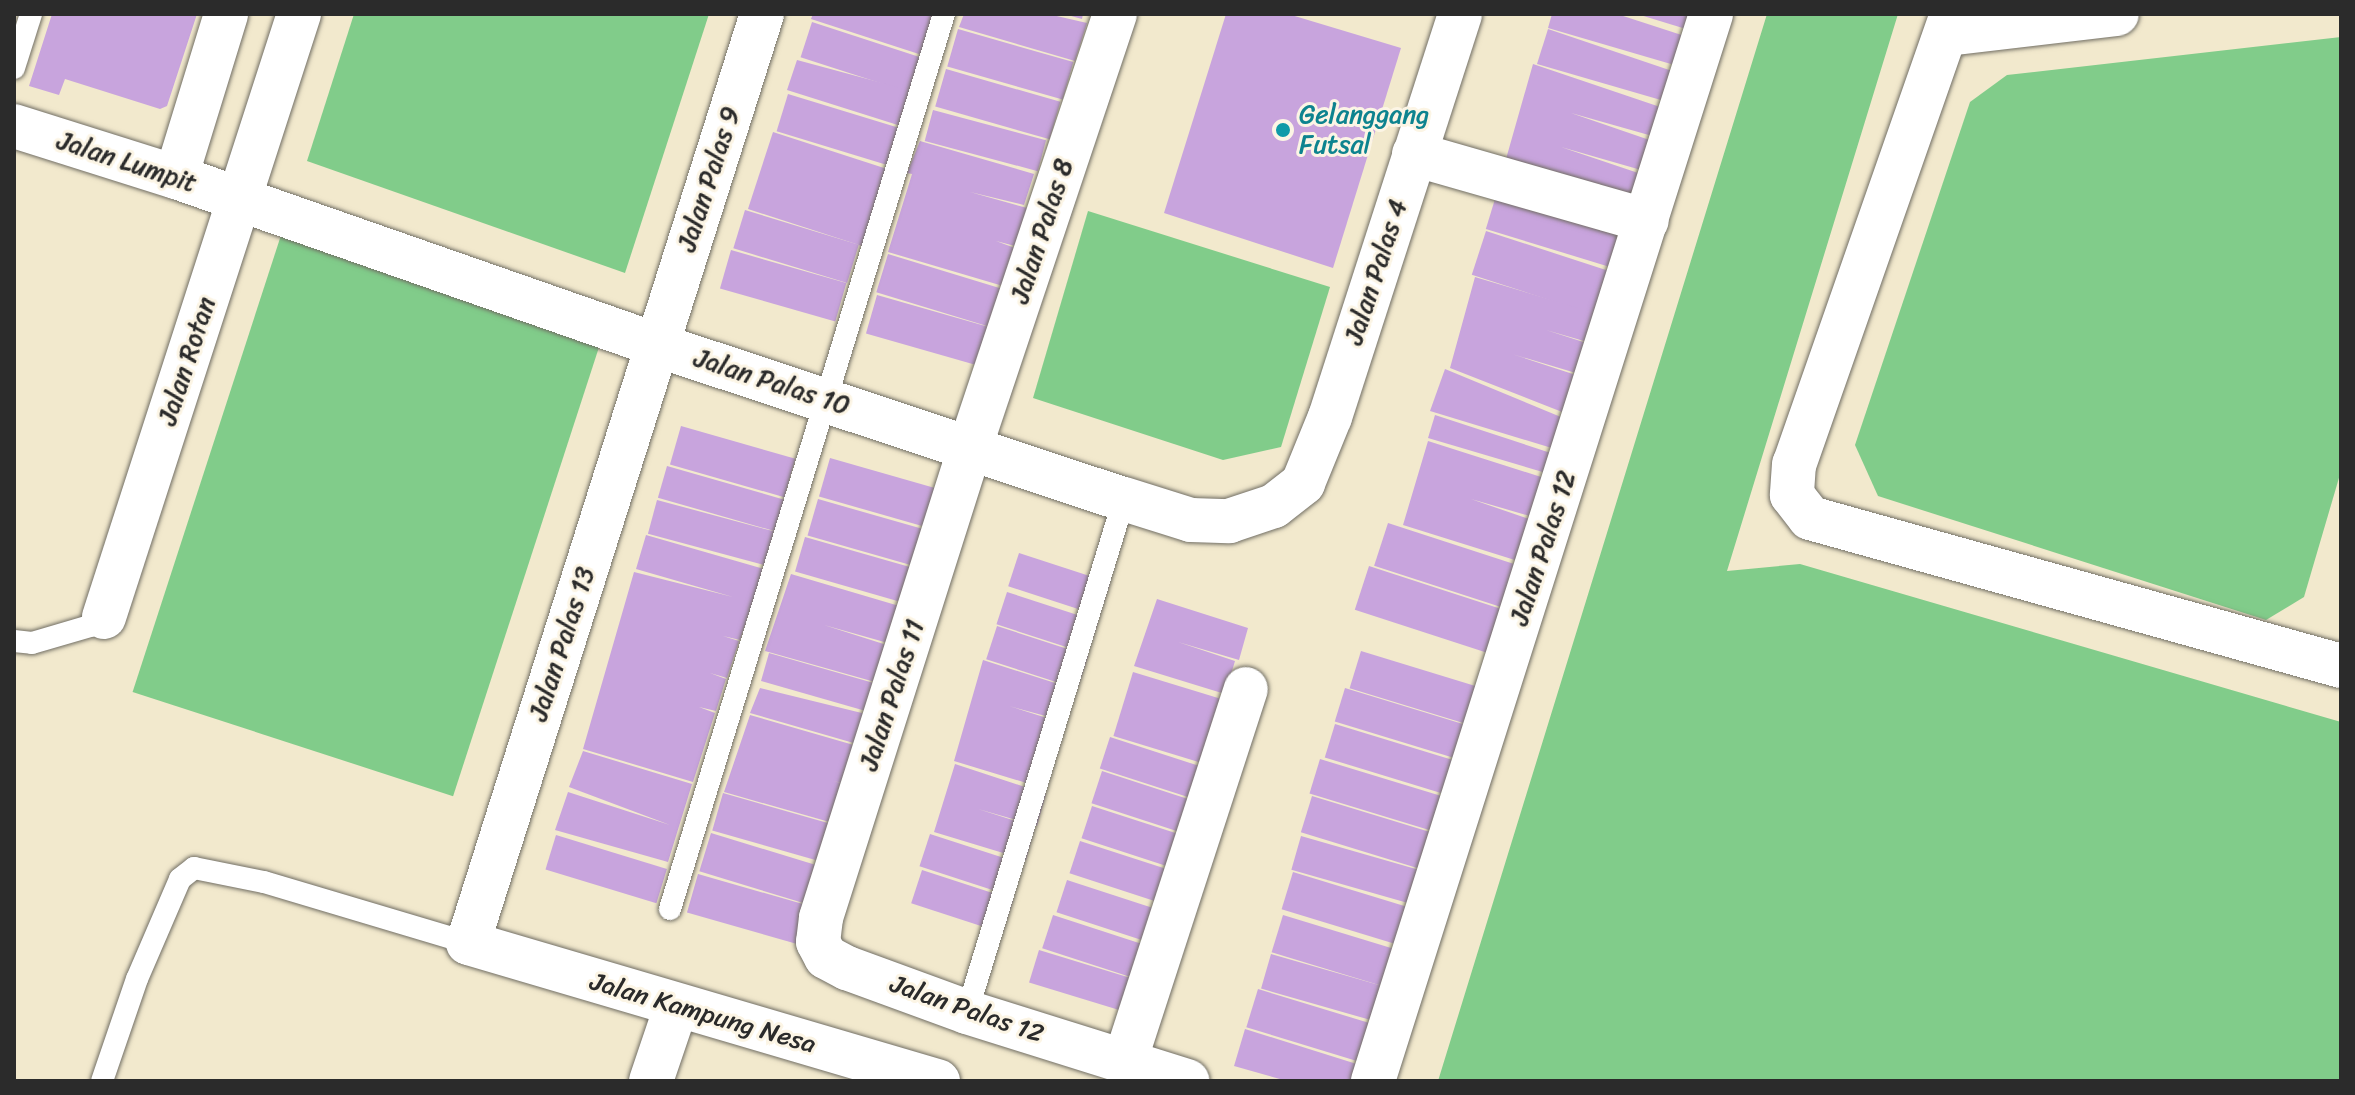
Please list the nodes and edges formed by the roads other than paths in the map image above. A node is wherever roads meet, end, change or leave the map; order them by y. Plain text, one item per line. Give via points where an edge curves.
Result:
1 (31, 14) edge
2 (226, 14) edge
3 (299, 14) edge
4 (762, 14) edge
5 (944, 14) edge
6 (1115, 14) edge
7 (1460, 14) edge
8 (1711, 14) edge
9 (2117, 14) edge
10 (1949, 24) edge
11 (14, 68) edge
12 (14, 126) edge
13 (1414, 154) junction
14 (176, 177) junction
15 (239, 199) junction
16 (1647, 221) junction
17 (657, 345) junction
18 (828, 401) junction
19 (970, 448) junction
20 (1303, 483) joint
21 (1124, 499) junction
22 (104, 617) joint
23 (14, 641) edge
24 (2339, 657) edge
25 (1246, 689) dead end
26 (670, 909) dead end
27 (818, 942) joint
28 (468, 943) junction
29 (676, 1007) junction
30 (967, 1012) junction
31 (1125, 1061) junction
32 (102, 1081) edge
33 (651, 1081) edge
34 (938, 1081) edge
35 (1187, 1081) edge
36 (1373, 1081) edge

1 - 11 lane
2 - 14 street
3 - 15 street, Jalan Rotan
4 - 17 street, Jalan Palas 9
5 - 18 lane
6 - 19 street, Jalan Palas 8
7 - 13 street, Jalan Palas 4
8 - 16 street, Jalan Palas 12
9 - 10 street
10 - 24 street via 1794,464 1792,495 1810,518 1823,522
12 - 14 street, Jalan Lumpit
13 - 16 street
13 - 20 street, Jalan Palas 4 via 1330,417
14 - 15 street, Jalan Lumpit
15 - 17 street, Jalan Palas 10
15 - 22 street, Jalan Rotan
16 - 36 street, Jalan Palas 12
17 - 18 street, Jalan Palas 10
17 - 28 street, Jalan Palas 13
18 - 19 street, Jalan Palas 10
18 - 26 lane
19 - 21 street, Jalan Palas 10
19 - 27 street, Jalan Palas 11 via 821,918
20 - 21 street, Jalan Palas 10 via 1274,506 1229,521 1191,520
21 - 30 lane
22 - 23 lane, Jalan Rotan via 32,643
25 - 31 street
27 - 30 street, Jalan Palas 12 via 826,957 847,968
28 - 29 street, Jalan Kampung Nesa
28 - 32 lane via 264,882 194,868 180,879 137,979
29 - 33 street
29 - 34 street, Jalan Kampung Nesa
30 - 31 street, Jalan Palas 12
31 - 35 street, Jalan Palas 12

